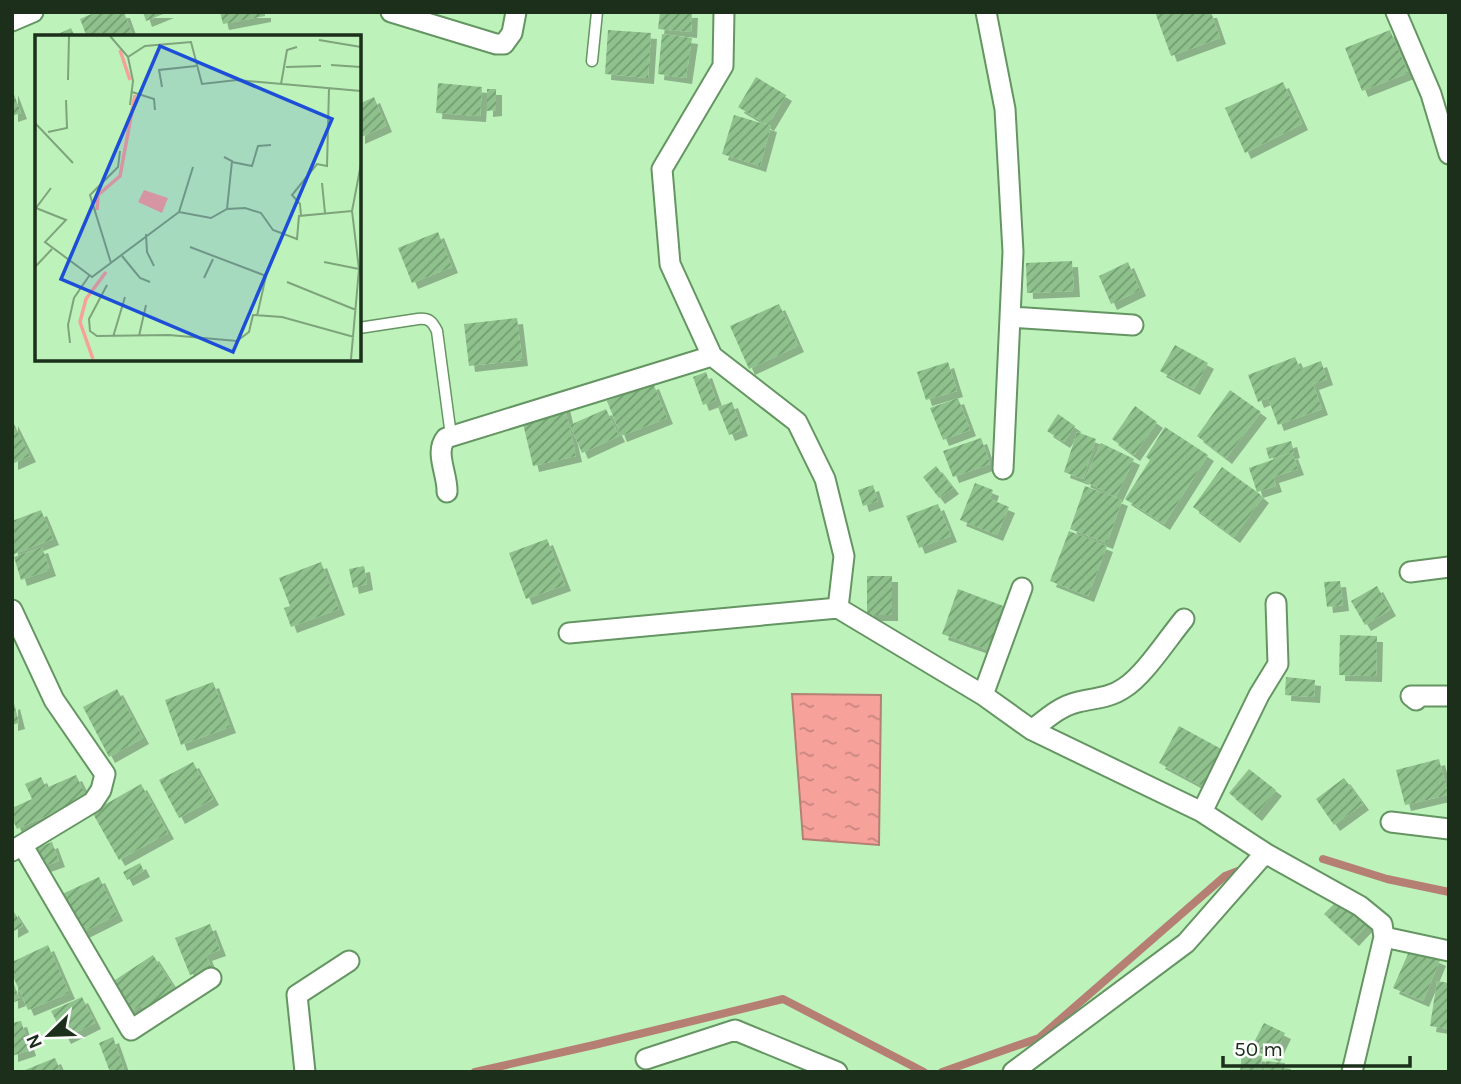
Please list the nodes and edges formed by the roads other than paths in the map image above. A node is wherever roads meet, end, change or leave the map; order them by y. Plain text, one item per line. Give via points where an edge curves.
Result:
1 (33, 12) edge
2 (391, 12) edge
3 (516, 12) edge
4 (597, 12) edge
5 (724, 12) edge
6 (986, 12) edge
7 (1396, 12) edge
8 (12, 21) edge
9 (592, 61) dead end
10 (1449, 155) edge
11 (1010, 317) junction
12 (1133, 325) dead end
13 (360, 328) edge
14 (712, 356) junction
15 (451, 436) junction
16 (1003, 468) dead end
17 (447, 492) dead end
18 (1449, 567) edge
19 (1410, 572) dead end
20 (1022, 588) dead end
21 (1276, 603) dead end
22 (838, 608) junction
23 (12, 610) edge
24 (1184, 618) dead end
25 (569, 633) dead end
26 (983, 695) junction
27 (1449, 696) edge
28 (1416, 700) dead end
29 (1032, 730) junction
30 (1202, 813) junction
31 (1391, 822) dead end
32 (1449, 829) edge
33 (17, 848) edge
34 (1265, 853) junction
35 (1384, 937) junction
36 (1449, 951) edge
37 (349, 961) dead end
38 (212, 978) dead end
39 (646, 1059) dead end
40 (305, 1072) edge
41 (837, 1072) edge
42 (1013, 1072) edge
43 (1352, 1072) edge

1 - 8 street
2 - 3 street via 504,44 512,33
4 - 9 lane
5 - 14 street via 723,66 662,169 670,264
6 - 11 street via 1005,109 1013,252
7 - 10 street via 1431,94
11 - 12 street
11 - 16 street
13 - 15 lane via 427,318 433,322
14 - 15 street
14 - 22 street via 797,422 825,479 844,556
15 - 17 street via 442,443 441,454
18 - 19 street
20 - 26 street
21 - 30 street via 1278,664
22 - 25 street
22 - 26 street
23 - 33 street via 54,700 105,774 93,802
24 - 29 street via 1125,688 1062,707
26 - 29 street
27 - 28 street via 1411,696
29 - 30 street
30 - 34 street
31 - 32 street
33 - 38 street via 131,1030
34 - 35 street via 1360,906 1382,924
34 - 42 street via 1186,943
35 - 36 street
35 - 43 street
37 - 40 street via 297,995
39 - 41 street via 735,1030

